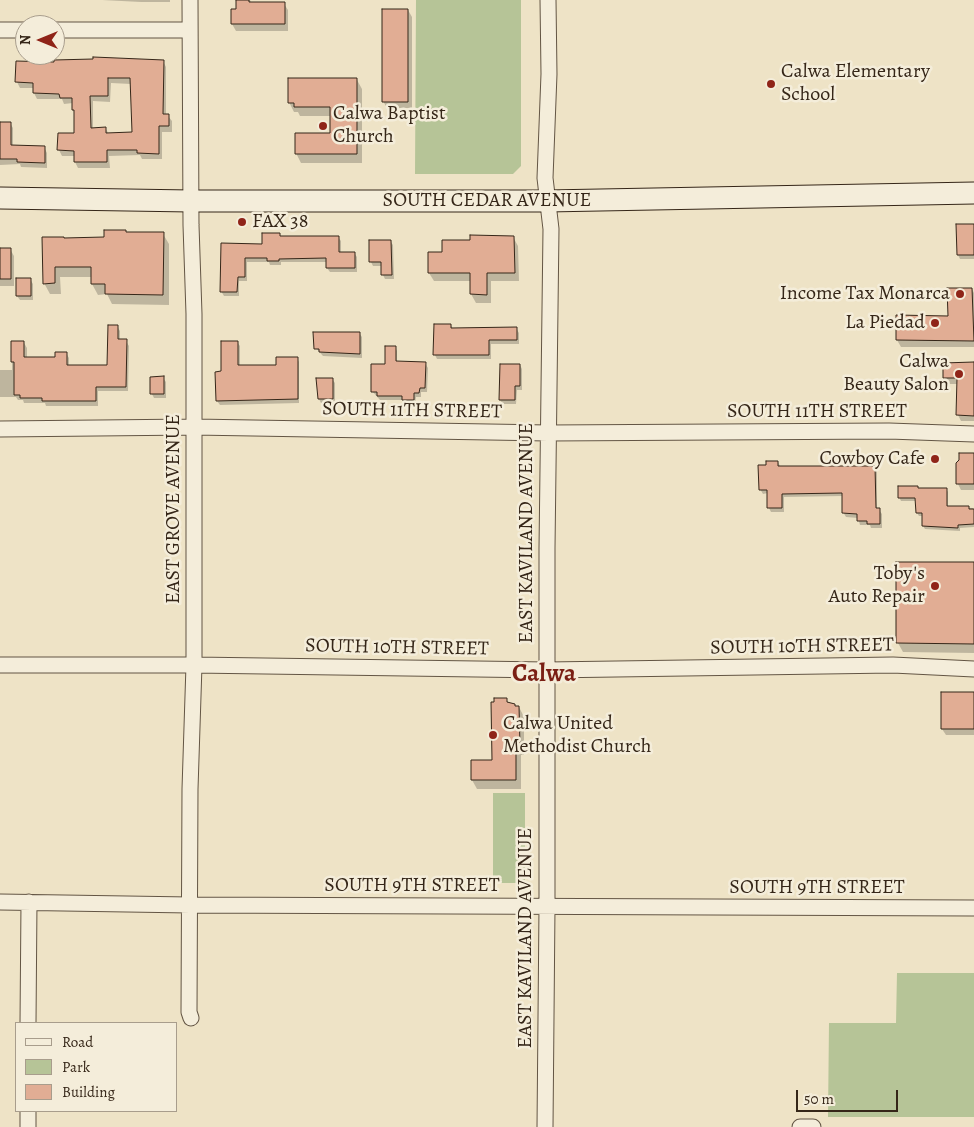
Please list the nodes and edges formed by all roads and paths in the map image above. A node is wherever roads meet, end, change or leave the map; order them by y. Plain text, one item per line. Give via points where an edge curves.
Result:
1 (190, 0) edge
2 (548, 0) edge
3 (0, 30) edge
4 (15, 30) edge
5 (65, 30) edge
6 (190, 30) junction
7 (974, 193) edge
8 (0, 198) edge
9 (191, 201) junction
10 (547, 201) junction
11 (194, 427) junction
12 (0, 429) edge
13 (548, 433) junction
14 (974, 434) edge
15 (194, 664) junction
16 (0, 665) edge
17 (974, 669) edge
18 (547, 670) junction
19 (0, 902) edge
20 (29, 902) junction
21 (190, 905) junction
22 (547, 907) junction
23 (974, 908) edge
24 (191, 1018) dead end
25 (28, 1022) edge
26 (28, 1112) edge
27 (28, 1127) edge
28 (545, 1127) edge
29 (800, 1127) edge
30 (813, 1127) edge

1 - 6 street, EAST GROVE AVENUE
2 - 10 street, EAST KAVILAND AVENUE
3 - 4 street
5 - 6 street
6 - 9 street, EAST GROVE AVENUE
7 - 10 main road, SOUTH CEDAR AVENUE
8 - 9 main road, SOUTH CEDAR AVENUE
9 - 10 main road, SOUTH CEDAR AVENUE
9 - 11 street, EAST GROVE AVENUE
10 - 13 street, EAST KAVILAND AVENUE via 550,229
11 - 12 street, SOUTH 11TH STREET
11 - 13 street, SOUTH 11TH STREET
11 - 15 street, EAST GROVE AVENUE
13 - 14 street, SOUTH 11TH STREET via 907,431
13 - 18 street, EAST KAVILAND AVENUE
15 - 16 street, SOUTH 10TH STREET
15 - 18 street, SOUTH 10TH STREET
15 - 21 street, EAST GROVE AVENUE
17 - 18 street, SOUTH 10TH STREET via 892,665
18 - 22 street, EAST KAVILAND AVENUE
19 - 20 street, SOUTH 9TH STREET
20 - 21 street, SOUTH 9TH STREET
20 - 25 street
21 - 22 street, SOUTH 9TH STREET
21 - 24 street, EAST GROVE AVENUE
22 - 23 street, SOUTH 9TH STREET
22 - 28 street, EAST KAVILAND AVENUE
26 - 27 street
29 - 30 street

